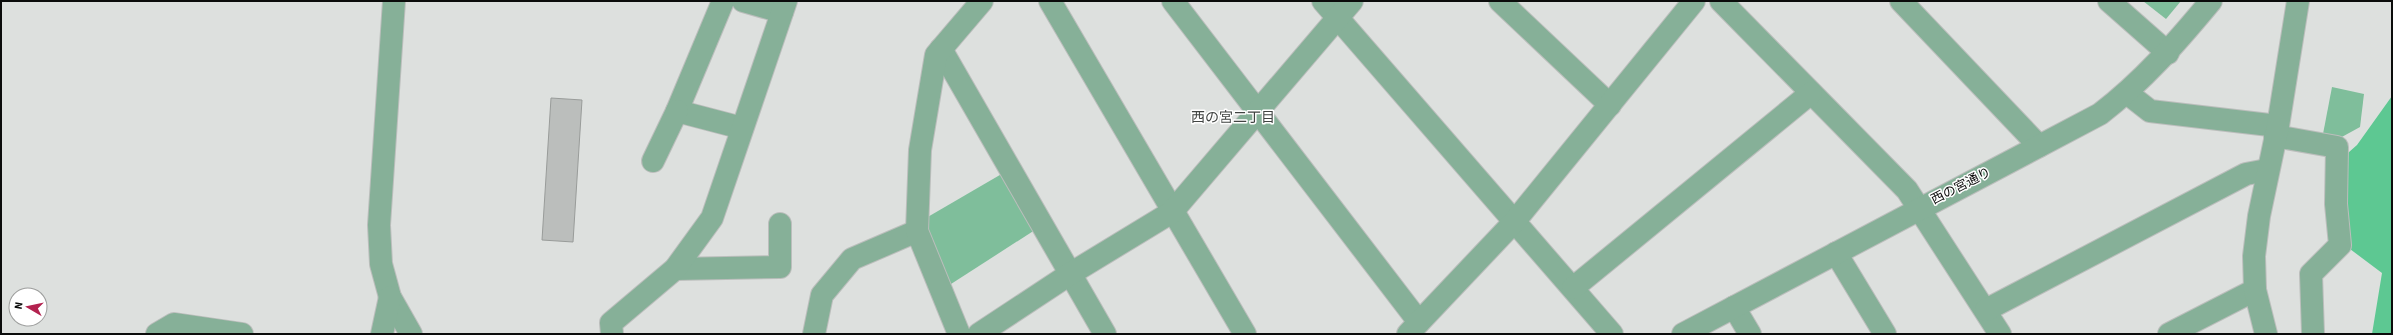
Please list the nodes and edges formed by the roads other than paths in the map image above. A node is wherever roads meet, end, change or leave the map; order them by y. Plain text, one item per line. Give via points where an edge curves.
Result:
1 (394, 1) edge
2 (723, 1) edge
3 (743, 1) edge
4 (982, 1) edge
5 (1050, 1) edge
6 (1173, 1) edge
7 (1323, 1) edge
8 (1352, 1) edge
9 (1500, 1) edge
10 (1694, 1) edge
11 (1721, 1) edge
12 (1901, 1) edge
13 (2109, 1) edge
14 (2211, 1) edge
15 (2298, 1) edge
16 (784, 6) edge
17 (1338, 18) junction
18 (941, 49) junction
19 (2168, 53) junction
20 (1811, 93) junction
21 (2127, 93) junction
22 (1610, 105) junction
23 (677, 111) junction
24 (1258, 112) junction
25 (742, 128) junction
26 (2276, 131) junction
27 (2039, 146) junction
28 (653, 161) dead end
29 (2267, 170) junction
30 (1920, 208) junction
31 (1172, 212) junction
32 (1515, 222) junction
33 (780, 224) dead end
34 (917, 231) junction
35 (1836, 253) junction
36 (675, 269) junction
37 (1070, 274) junction
38 (1573, 288) junction
39 (2255, 290) junction
40 (390, 297) junction
41 (1734, 307) junction
42 (1986, 310) junction
43 (1413, 328) edge
44 (156, 334) edge
45 (242, 334) edge
46 (382, 334) edge
47 (412, 334) edge
48 (612, 334) edge
49 (814, 334) edge
50 (959, 334) edge
51 (979, 334) edge
52 (1105, 334) edge
53 (1245, 334) edge
54 (1612, 334) edge
55 (1683, 334) edge
56 (1750, 334) edge
57 (1885, 334) edge
58 (2000, 334) edge
59 (2169, 334) edge
60 (2266, 334) edge
61 (2313, 334) edge

1 - 40 street via 379,225 381,264
2 - 23 street
3 - 16 street
4 - 18 street
5 - 31 street
6 - 24 street
7 - 17 street
8 - 17 street
9 - 22 street
10 - 22 street
11 - 20 street
12 - 27 street
13 - 19 street
14 - 19 street, 西の宮通り
15 - 26 street
16 - 25 street
17 - 24 street
17 - 32 street
18 - 34 street via 936,55 920,150
18 - 37 street
19 - 21 street, 西の宮通り
20 - 30 street via 1907,190
20 - 38 street
21 - 26 street via 2150,111
21 - 27 street, 西の宮通り via 2100,114
22 - 32 street
23 - 25 street
23 - 28 street
24 - 31 street
24 - 43 street
25 - 36 street via 712,218
26 - 29 street
26 - 61 street via 2337,147 2336,204 2340,245 2311,274
27 - 30 street, 西の宮通り
29 - 39 street via 2254,256
29 - 42 street via 2246,174
30 - 35 street, 西の宮通り
30 - 42 street
31 - 37 street
31 - 53 street
32 - 38 street
32 - 43 street
33 - 36 street via 780,267
34 - 49 street via 852,259 822,295
34 - 50 street
35 - 41 street, 西の宮通り
35 - 57 street
36 - 48 street via 611,323
37 - 51 street
37 - 52 street
38 - 54 street
39 - 59 street
39 - 60 street
40 - 46 street
40 - 47 street
41 - 55 street, 西の宮通り
41 - 56 street
42 - 58 street
44 - 45 street via 174,324

